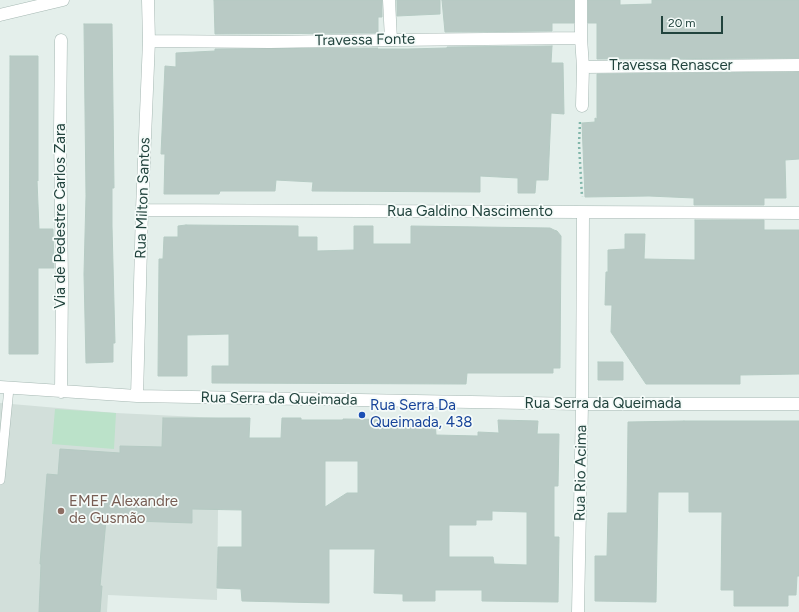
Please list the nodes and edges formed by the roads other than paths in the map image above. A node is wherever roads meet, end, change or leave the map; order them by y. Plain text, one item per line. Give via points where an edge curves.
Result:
1 (63, 0) edge
2 (148, 0) edge
3 (389, 0) edge
4 (581, 0) edge
5 (0, 15) edge
6 (581, 38) junction
7 (61, 40) dead end
8 (391, 40) junction
9 (149, 41) junction
10 (799, 65) edge
11 (583, 66) junction
12 (582, 106) road end
13 (142, 210) junction
14 (582, 213) junction
15 (799, 213) edge
16 (4, 388) edge
17 (60, 392) junction
18 (138, 396) junction
19 (582, 404) junction
20 (799, 404) edge
21 (0, 480) edge
22 (578, 612) edge

1 - 5 street
2 - 9 street, Rua Milton Santos
3 - 8 street
4 - 6 street
6 - 8 street, Travessa Fonte
6 - 11 street
7 - 17 street, Via de Pedestre Carlos Zara
8 - 9 street, Travessa Fonte
9 - 13 street, Rua Milton Santos
10 - 11 street, Travessa Renascer
11 - 12 street
13 - 14 street, Rua Galdino Nascimento
13 - 18 street, Rua Milton Santos
14 - 15 street, Rua Galdino Nascimento
14 - 19 street, Rua Rio Acima
16 - 17 street, Rua Serra da Queimada
16 - 21 lane
17 - 18 street, Rua Serra da Queimada
18 - 19 street, Rua Serra da Queimada
19 - 20 street, Rua Serra da Queimada
19 - 22 street, Rua Rio Acima

